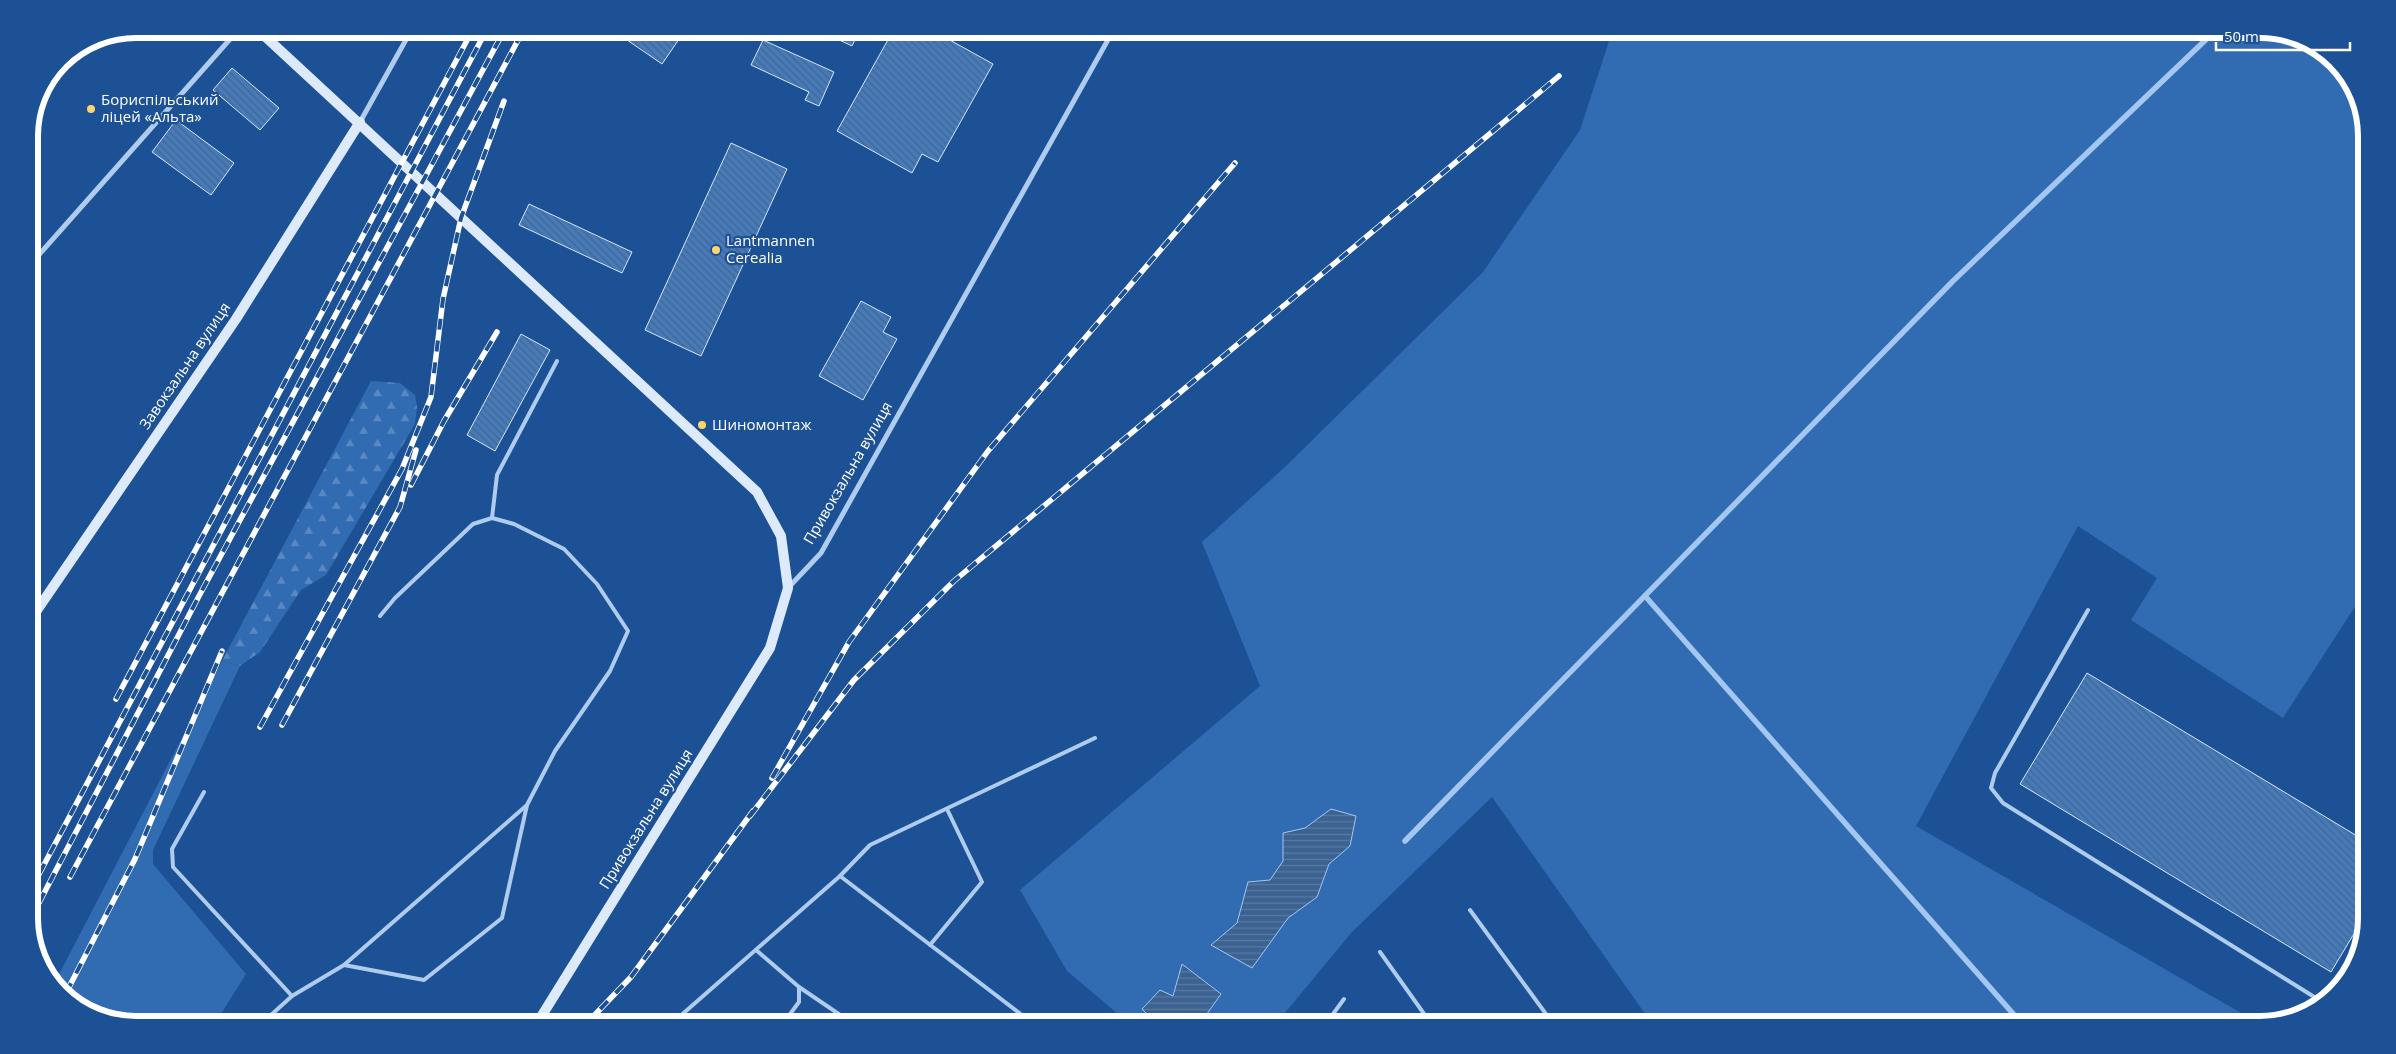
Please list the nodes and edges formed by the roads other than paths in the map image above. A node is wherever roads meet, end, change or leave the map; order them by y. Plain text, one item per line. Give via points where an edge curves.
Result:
1 (231, 38) edge
2 (267, 38) edge
3 (407, 38) edge
4 (1109, 38) edge
5 (360, 122) junction
6 (38, 256) edge
7 (557, 361) dead end
8 (492, 518) junction
9 (788, 588) junction
10 (38, 609) edge
11 (2088, 610) dead end
12 (380, 616) dead end
13 (1095, 738) dead end
14 (204, 792) dead end
15 (527, 805) junction
16 (947, 809) junction
17 (840, 876) junction
18 (1470, 910) dead end
19 (930, 945) junction
20 (756, 950) junction
21 (1380, 952) dead end
22 (344, 965) junction
23 (799, 987) junction
24 (292, 996) junction
25 (2318, 998) edge
26 (1344, 999) dead end
27 (270, 1016) edge
28 (542, 1016) edge
29 (680, 1016) edge
30 (789, 1016) edge
31 (842, 1016) edge
32 (1023, 1016) edge
33 (1332, 1016) edge
34 (1426, 1016) edge
35 (1547, 1016) edge

1 - 6 street
2 - 5 main road
3 - 5 street
4 - 9 street, Привокзальна вулиця via 821,553
5 - 9 main road via 757,492 781,536
5 - 10 main road, Завокзальна вулиця via 236,319
7 - 8 lane via 497,475
8 - 12 lane via 473,524 394,598
8 - 15 lane via 514,524 564,549 597,584 628,631 610,671 555,751
9 - 28 main road, Привокзальна вулиця via 770,648
11 - 25 lane via 1996,773 1992,788 2003,803
13 - 16 lane
14 - 24 lane via 172,849 173,867
15 - 22 lane
15 - 22 lane via 502,918 424,980
16 - 17 lane via 870,845
16 - 19 lane via 982,882
17 - 19 lane
17 - 20 lane
18 - 35 lane
19 - 32 lane
20 - 23 lane
20 - 29 lane
21 - 34 lane
22 - 24 lane
23 - 30 lane via 799,1002
23 - 31 lane
24 - 27 lane
26 - 33 lane

